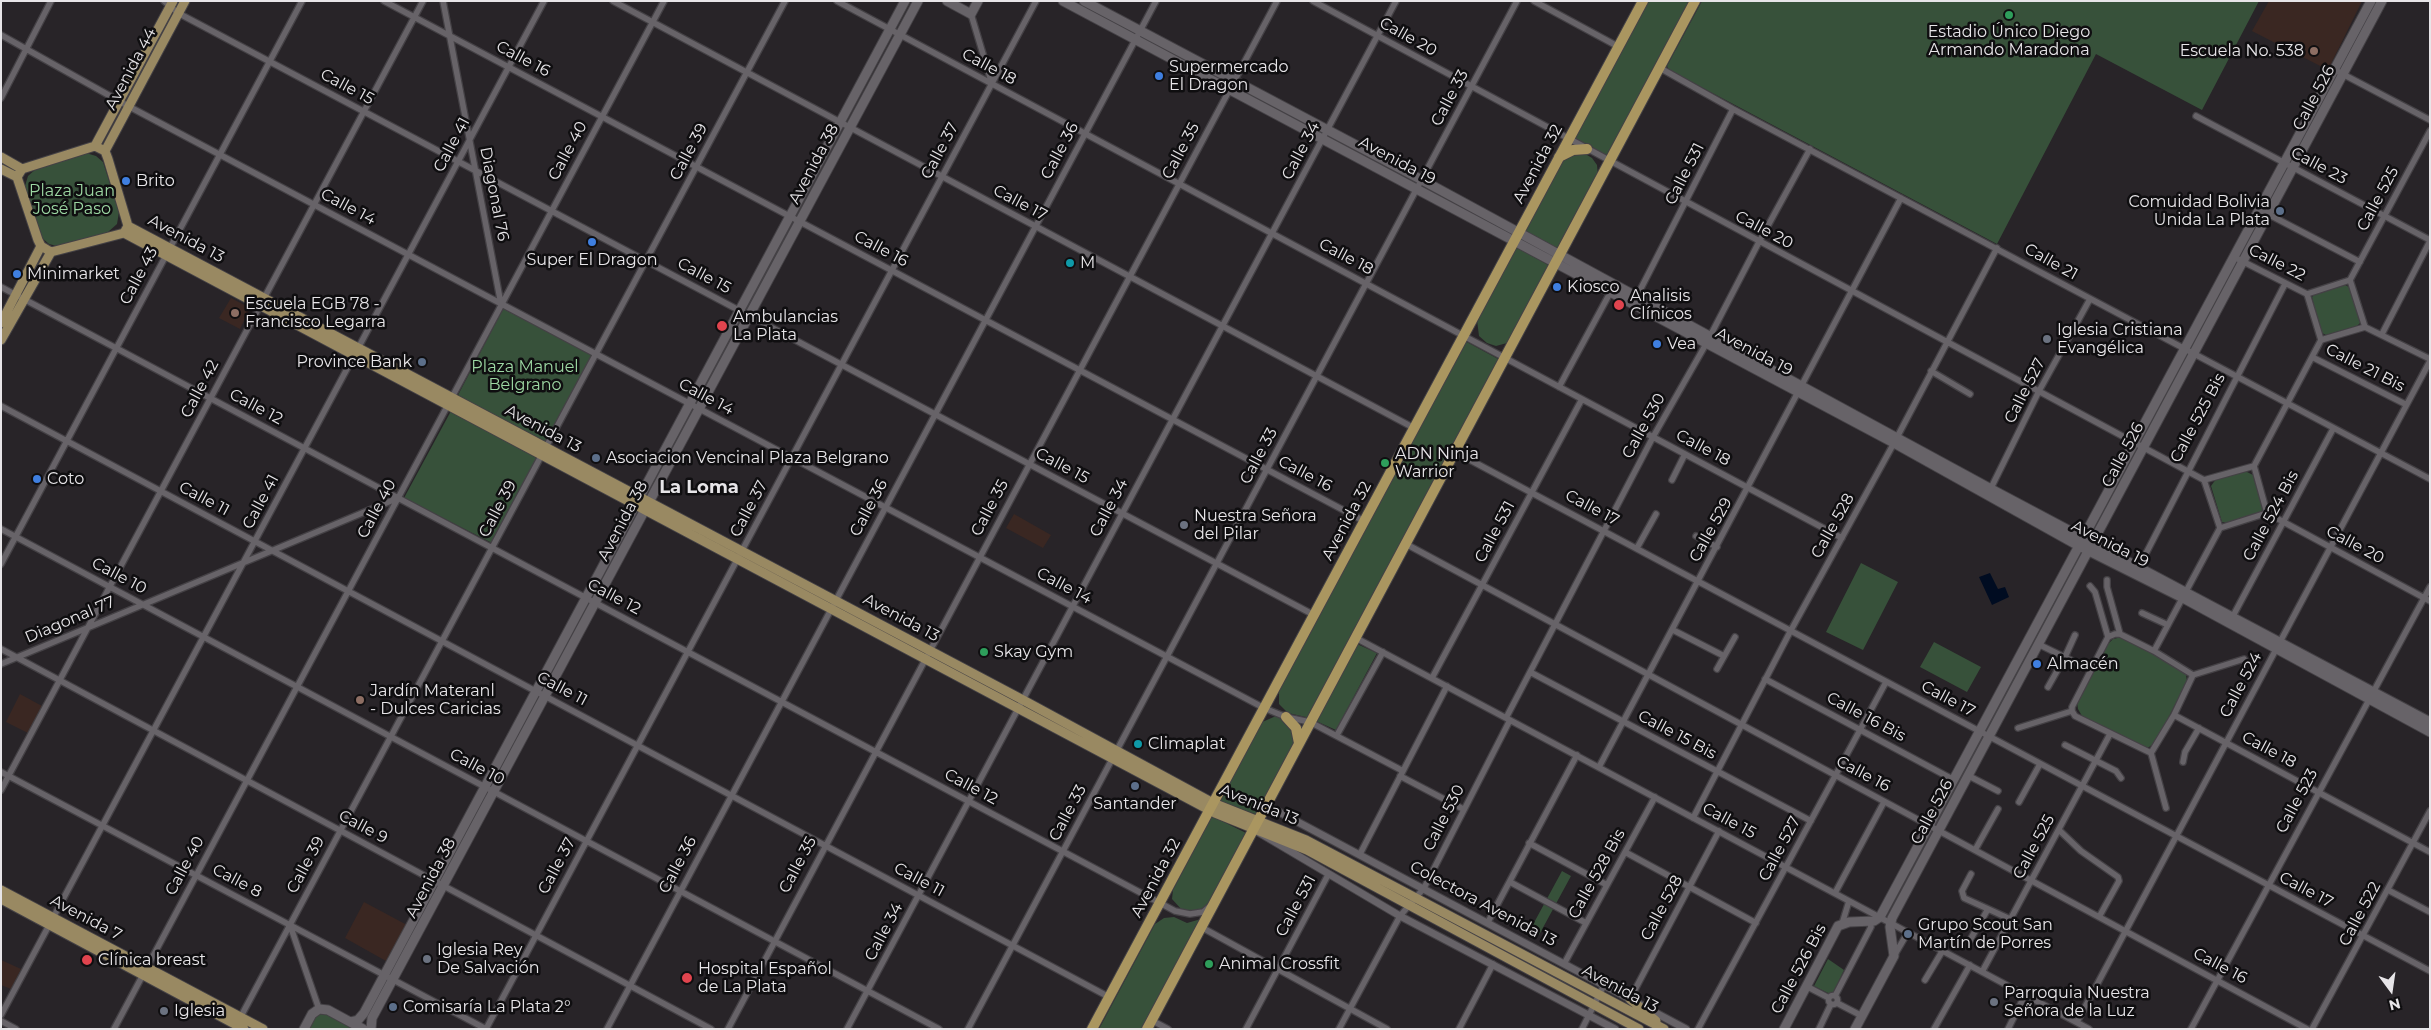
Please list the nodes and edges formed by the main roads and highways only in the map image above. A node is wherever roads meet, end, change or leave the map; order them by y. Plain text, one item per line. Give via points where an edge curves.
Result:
1 (185, 1) edge
2 (905, 1) edge
3 (918, 1) edge
4 (948, 1) edge
5 (978, 1) edge
6 (1063, 1) edge
7 (1084, 1) edge
8 (1643, 1) edge
9 (1695, 1) edge
10 (2371, 1) edge
11 (2382, 1) edge
12 (169, 2) edge
13 (2339, 72) junction
14 (95, 146) junction
15 (1587, 149) road end
16 (104, 151) junction
17 (1, 157) edge
18 (1559, 157) junction
19 (22, 168) junction
20 (1, 169) edge
21 (17, 177) junction
22 (126, 229) junction
23 (1516, 237) junction
24 (41, 246) junction
25 (51, 252) junction
26 (1558, 259) junction
27 (2239, 259) junction
28 (20, 296) junction
29 (1634, 301) junction
30 (1, 323) edge
31 (1, 340) edge
32 (638, 500) junction
33 (648, 506) junction
34 (2082, 542) junction
35 (2091, 546) junction
36 (2184, 595) junction
37 (2278, 646) junction
38 (2370, 695) junction
39 (1286, 717) road end
40 (2430, 722) edge
41 (2430, 732) edge
42 (1299, 743) junction
43 (1211, 807) junction
44 (1256, 824) junction
45 (1, 890) edge
46 (1, 899) edge
47 (1880, 917) joint
48 (51, 922) junction
49 (1630, 999) road end
50 (350, 1022) junction
51 (1149, 1024) edge
52 (239, 1025) edge
53 (263, 1029) edge
54 (304, 1029) edge
55 (363, 1029) edge
56 (371, 1029) edge
57 (1092, 1029) edge
58 (1639, 1029) edge
59 (1665, 1029) edge
60 (1784, 1029) edge
61 (1855, 1029) edge

1 - 16 main road, Avenida 44
2 - 32 main road, Avenida 38
3 - 33 main road, Avenida 38
4 - 5 main road via 971,14
6 - 23 main road, Avenida 19 via 1417,189
7 - 23 main road, Avenida 19 via 1422,180
8 - 18 highway, Avenida 32
9 - 26 highway
10 - 13 main road, Calle 526
11 - 13 main road, Calle 526
12 - 14 main road, Avenida 44
13 - 27 main road, Calle 526
14 - 16 main road
14 - 19 main road
15 - 18 highway via 1573,150
16 - 22 main road
17 - 19 main road
18 - 23 highway, Avenida 32
19 - 21 main road
20 - 21 main road
21 - 24 main road
22 - 25 main road
22 - 32 main road, Avenida 13
23 - 26 main road, Avenida 19
23 - 43 highway, Avenida 32
24 - 25 main road
24 - 28 main road
25 - 28 main road
26 - 29 main road, Avenida 19
26 - 29 main road, Avenida 19 via 1610,293
26 - 42 highway
27 - 34 main road, Calle 526 via 2185,349
27 - 35 main road, Calle 526 via 2194,354
28 - 30 main road
28 - 31 main road
29 - 34 main road, Avenida 19
32 - 33 main road, Avenida 13
32 - 50 main road, Avenida 38 via 361,1017
33 - 43 main road, Avenida 13
33 - 56 main road, Avenida 38 via 370,1021
34 - 35 main road, Avenida 19
34 - 47 main road, Calle 526
35 - 36 main road, Avenida 19
35 - 36 main road, Avenida 19 via 2139,567
35 - 61 main road, Calle 526 via 1891,923 1894,956
36 - 37 main road, Avenida 19
36 - 37 main road, Avenida 19 via 2233,616
37 - 38 main road, Avenida 19
38 - 40 main road, Avenida 19
38 - 41 main road, Avenida 19
39 - 42 highway via 1296,728
42 - 44 highway
43 - 44 main road, Avenida 13
43 - 57 highway, Avenida 32
44 - 51 highway
44 - 58 main road, Avenida 13
44 - 59 main road, Avenida 13 via 1306,840
45 - 48 main road, Avenida 7
46 - 48 main road, Avenida 7
47 - 60 main road, Calle 526 Bis via 1870,922 1842,924 1837,928
48 - 52 main road, Avenida 7
49 - 59 main road
50 - 54 main road via 328,1010 319,1009 312,1014
50 - 55 main road
52 - 53 main road, Avenida 7

